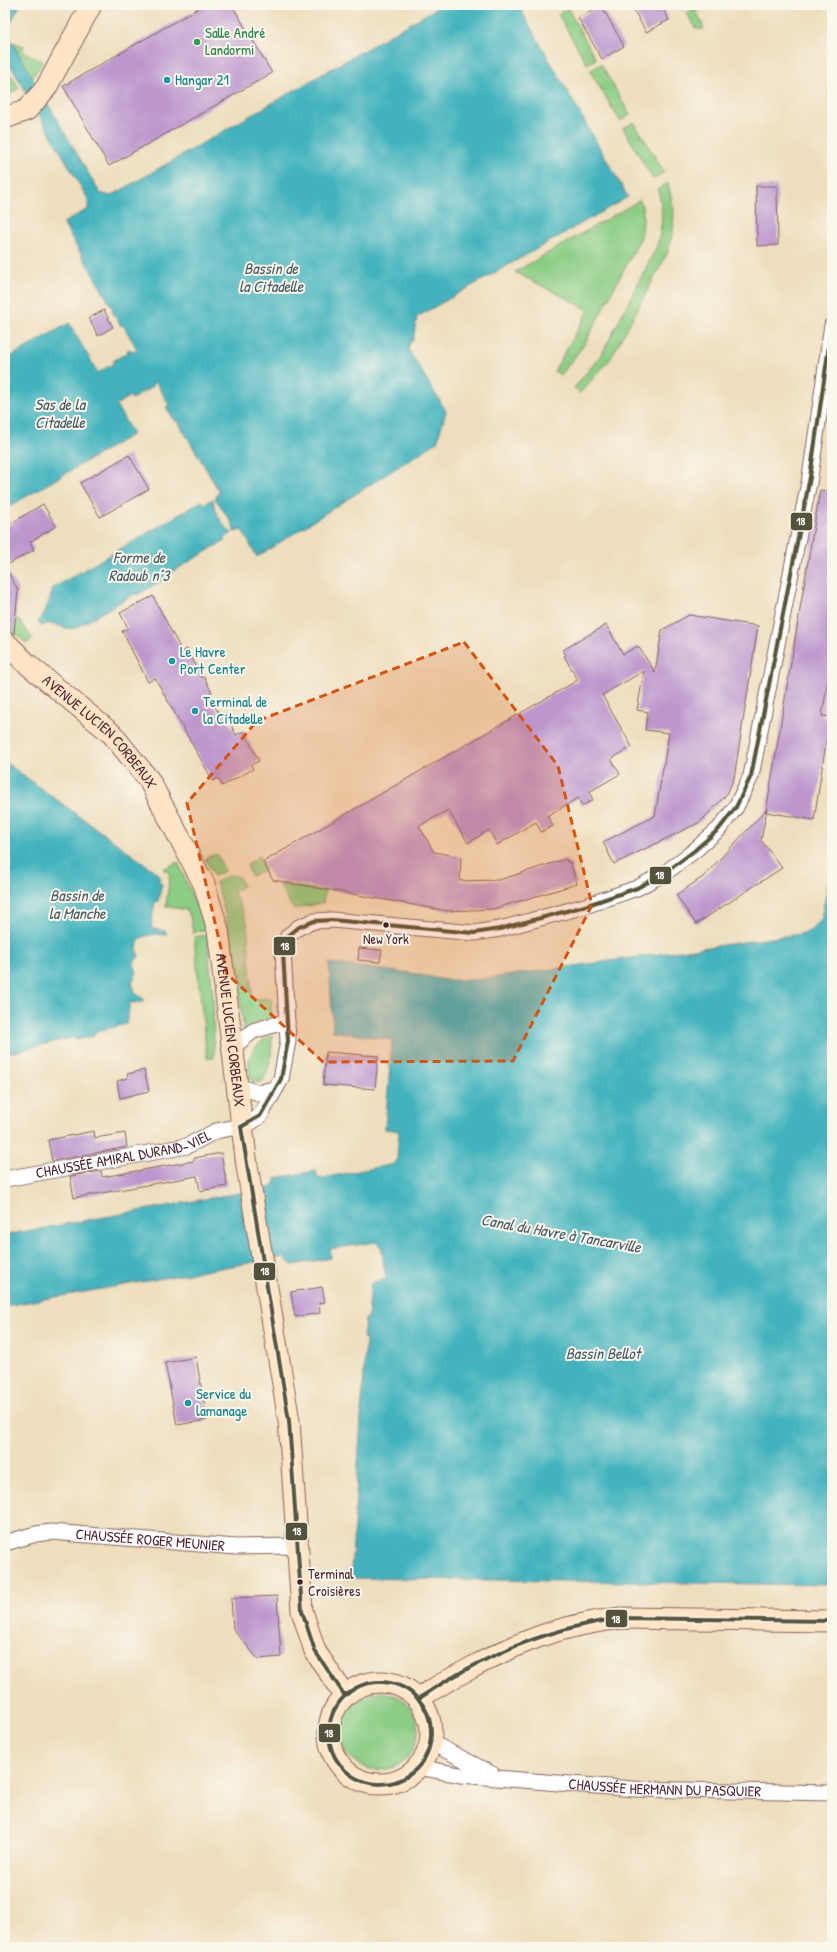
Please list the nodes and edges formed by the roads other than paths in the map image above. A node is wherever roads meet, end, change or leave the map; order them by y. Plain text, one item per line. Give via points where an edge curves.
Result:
1 (91, 5) edge
2 (5, 118) edge
3 (832, 325) edge
4 (5, 642) edge
5 (287, 1021) junction
6 (232, 1048) junction
7 (237, 1086) junction
8 (276, 1088) junction
9 (241, 1127) junction
10 (5, 1179) edge
11 (5, 1543) edge
12 (298, 1546) junction
13 (832, 1621) edge
14 (345, 1696) junction
15 (418, 1699) junction
16 (430, 1742) junction
17 (418, 1767) junction
18 (498, 1777) junction
19 (832, 1793) edge

1 - 2 main road via 46,88 27,110
3 - 5 street, CHAUSSÉE AMIRAL DURAND-VIEL via 810,477 751,776 736,807 719,829 671,868 637,888 585,906 500,929 474,933 332,920 314,921 299,927 288,936 283,951
4 - 6 main road, AVENUE LUCIEN CORBEAUX via 26,663 112,734 149,780 166,810 204,884 218,930
5 - 6 street via 254,1031
5 - 8 street, CHAUSSÉE AMIRAL DURAND-VIEL via 288,1041 281,1080
6 - 7 main road, AVENUE LUCIEN CORBEAUX
7 - 8 street via 259,1093
7 - 9 main road, AVENUE LUCIEN CORBEAUX
8 - 9 street, CHAUSSÉE AMIRAL DURAND-VIEL via 260,1116
9 - 10 street, CHAUSSÉE AMIRAL DURAND-VIEL via 216,1132 187,1146
9 - 12 main road, AVENUE LUCIEN CORBEAUX via 289,1421
11 - 12 street, CHAUSSÉE ROGER MEUNIER via 51,1532 236,1547
12 - 14 main road, AVENUE LUCIEN CORBEAUX via 305,1626 314,1651
13 - 15 main road via 621,1618 596,1621 557,1630 509,1648
14 - 15 main road via 359,1687 374,1682 391,1683
14 - 17 main road via 336,1707 331,1720 330,1735 332,1749 338,1762 346,1770 365,1781 388,1783 404,1777
15 - 16 main road via 430,1719
16 - 17 main road via 426,1755
16 - 18 street, CHAUSSÉE HERMANN DU PASQUIER
17 - 18 street, CHAUSSÉE HERMANN DU PASQUIER via 460,1775
18 - 19 street, CHAUSSÉE HERMANN DU PASQUIER via 633,1789

